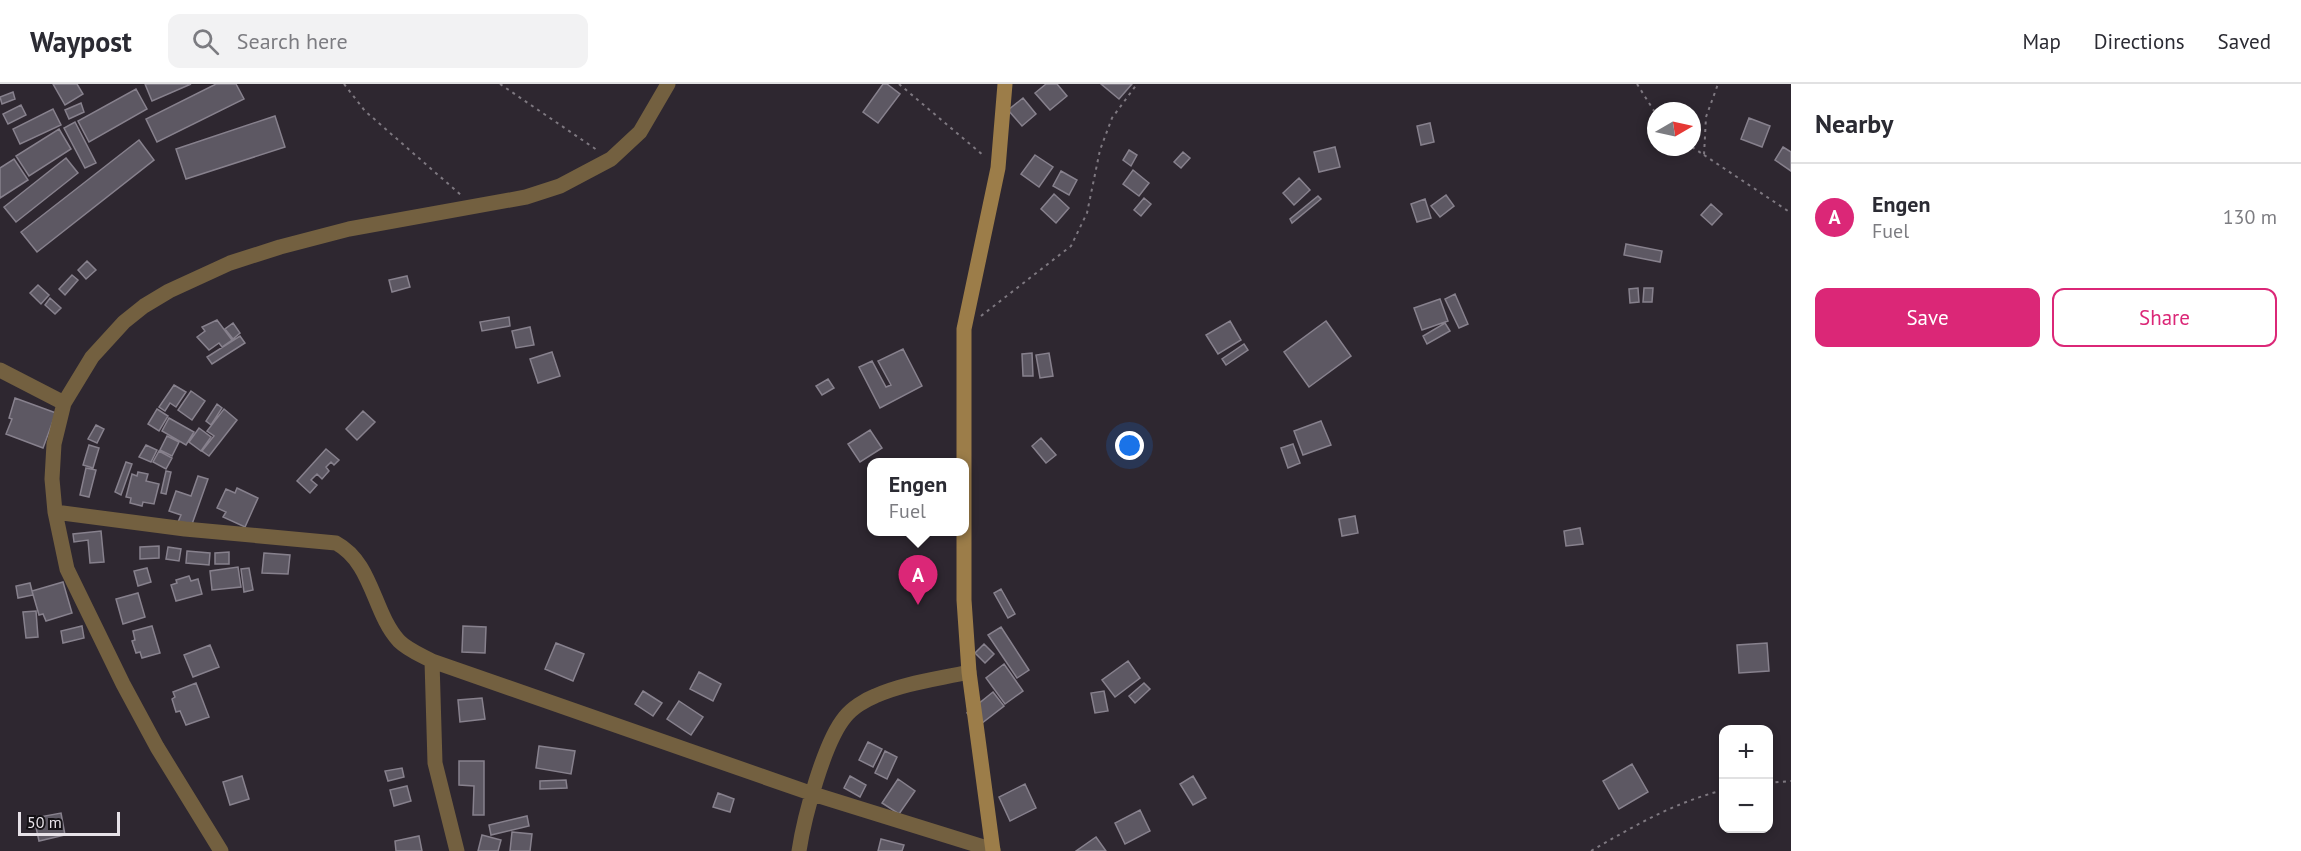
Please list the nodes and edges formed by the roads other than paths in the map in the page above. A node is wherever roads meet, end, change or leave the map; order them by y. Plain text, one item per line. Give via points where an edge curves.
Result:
1 (668, 84) edge
2 (1005, 84) edge
3 (0, 370) edge
4 (64, 403) junction
5 (964, 458) edge
6 (55, 512) junction
7 (964, 536) edge
8 (432, 661) junction
9 (969, 672) junction
10 (813, 794) junction
11 (993, 850) edge
12 (221, 851) edge
13 (458, 851) edge
14 (799, 851) edge

1 - 4 street via 640,132 611,159 560,186 280,247 230,263 169,291 124,322 92,357
2 - 5 main road via 998,168 964,329
3 - 4 street
4 - 6 street via 53,453
6 - 8 street via 336,543 358,564 400,642
6 - 12 street via 73,584 157,747
7 - 9 main road
8 - 10 street
8 - 13 street via 435,763
9 - 10 street via 876,695 846,715 834,734
9 - 11 main road
10 - 11 street
10 - 14 street

